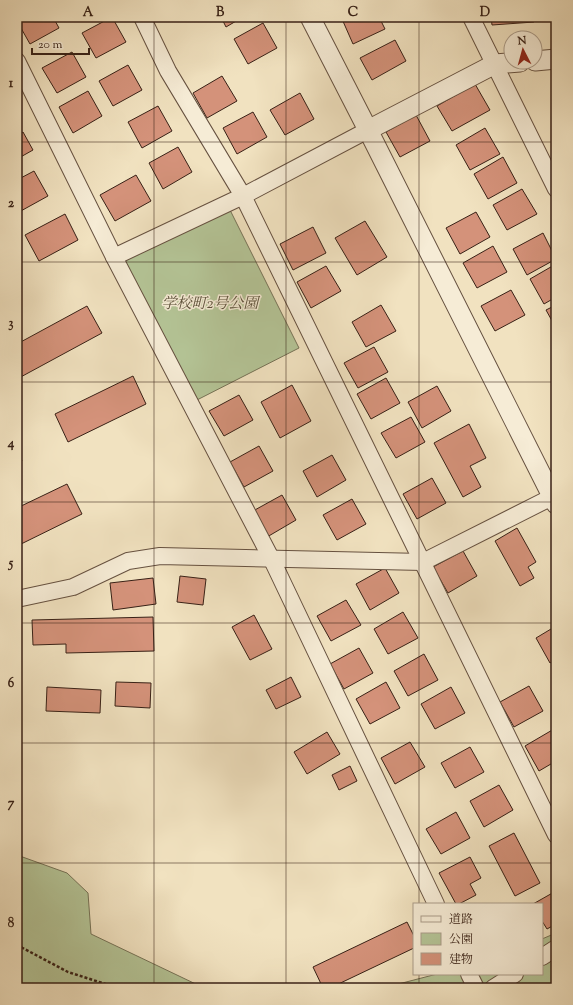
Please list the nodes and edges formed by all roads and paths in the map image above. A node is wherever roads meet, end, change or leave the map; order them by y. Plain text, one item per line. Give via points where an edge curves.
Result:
1 (142, 17) edge
2 (310, 17) edge
3 (471, 17) edge
4 (556, 59) edge
5 (543, 60) edge
6 (17, 61) edge
7 (503, 63) edge
8 (495, 64) junction
9 (368, 130) junction
10 (556, 190) edge
11 (243, 196) junction
12 (114, 257) junction
13 (555, 498) edge
14 (272, 560) junction
15 (423, 562) junction
16 (17, 599) edge
17 (556, 835) edge
18 (436, 903) edge
19 (17, 945) edge
20 (556, 948) edge
21 (543, 956) edge
22 (470, 975) edge
23 (513, 975) edge
24 (118, 988) edge
25 (476, 988) edge
26 (493, 988) edge

1 - 11 street via 168,72
2 - 9 street
3 - 8 street
4 - 5 street
6 - 12 street
7 - 8 street
8 - 9 street
8 - 10 street
9 - 11 street
9 - 13 street
11 - 12 street
11 - 15 street
12 - 14 street
13 - 15 street
14 - 15 street
14 - 16 street via 167,556 128,561 73,587
14 - 18 street
15 - 17 street
19 - 24 path via 68,972
20 - 21 street
22 - 25 street
23 - 26 street

